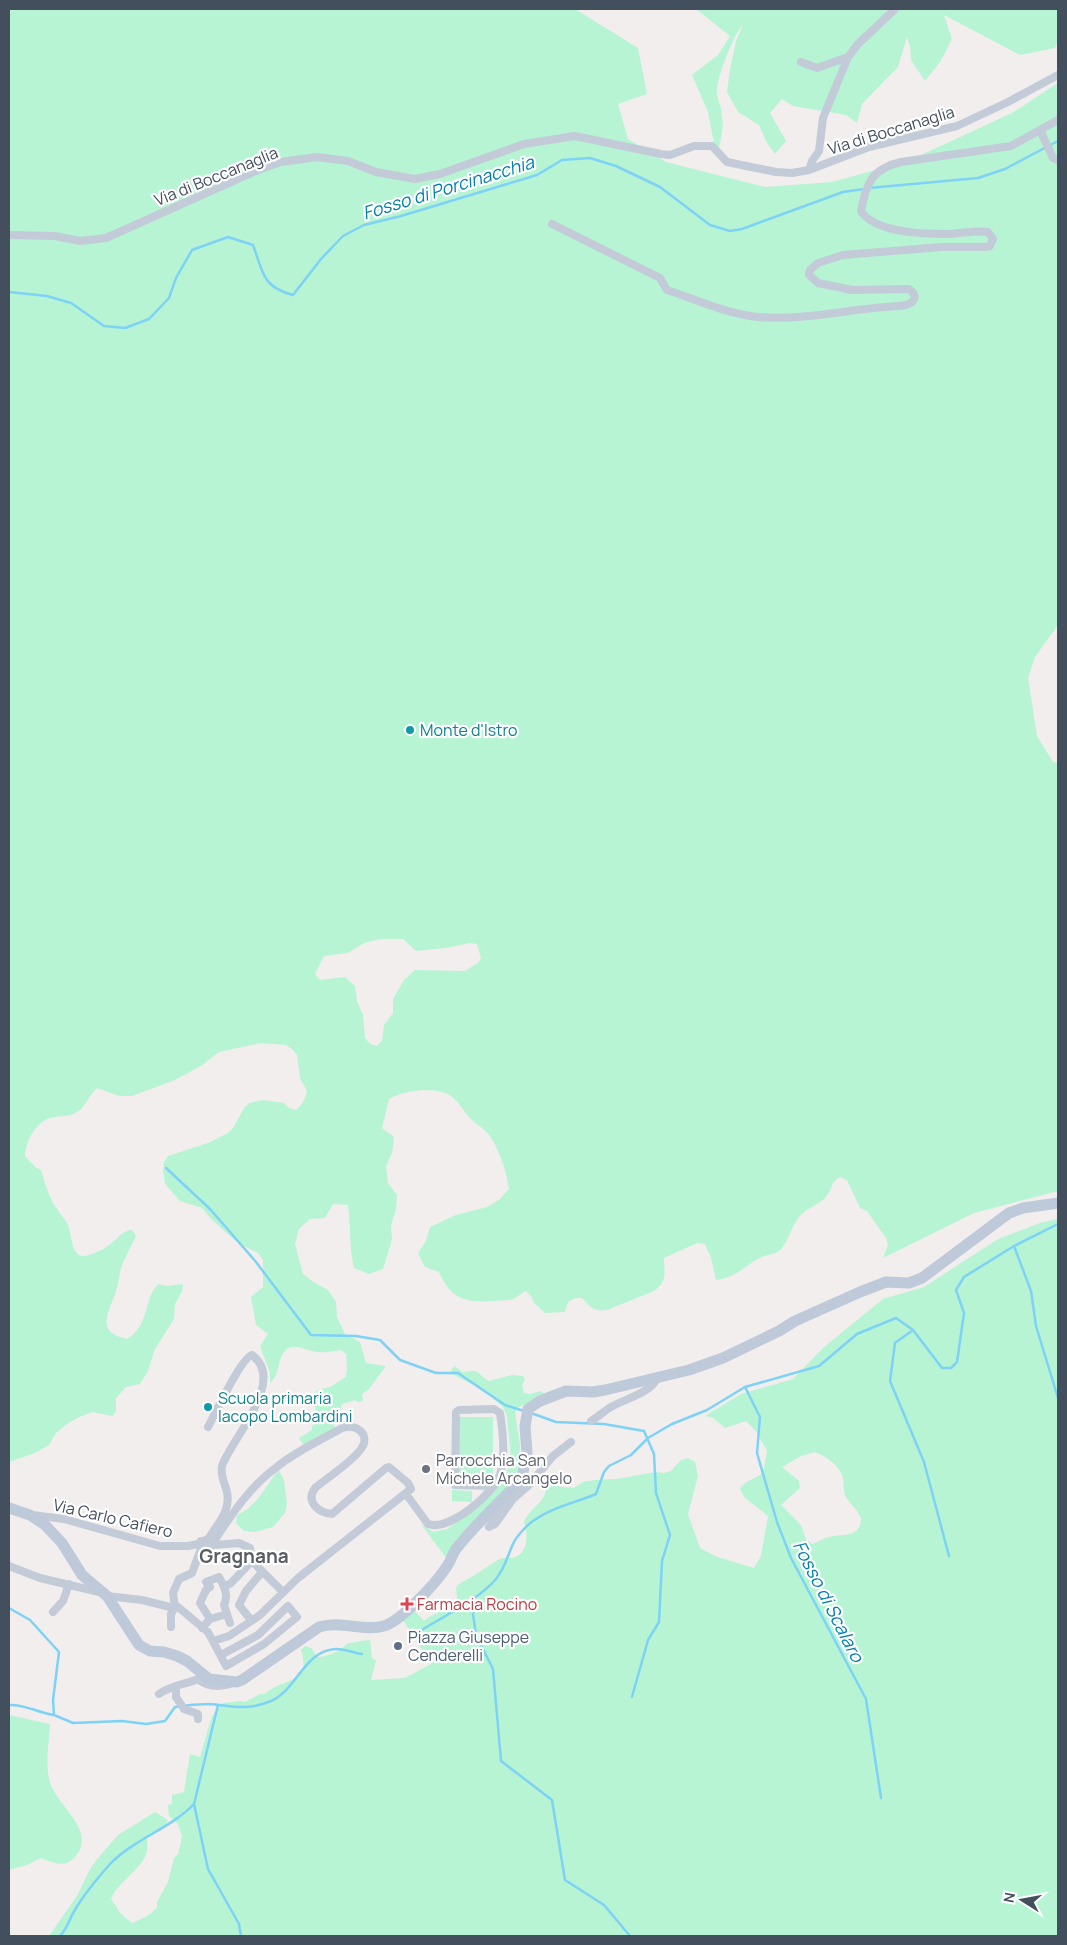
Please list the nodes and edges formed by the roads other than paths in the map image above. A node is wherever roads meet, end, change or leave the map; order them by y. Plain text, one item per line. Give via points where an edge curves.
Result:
1 (895, 9) edge
2 (848, 57) junction
3 (801, 62) dead end
4 (1058, 75) edge
5 (1058, 120) edge
6 (1041, 134) junction
7 (1058, 160) edge
8 (809, 170) junction
9 (552, 224) dead end
10 (9, 235) edge
11 (1058, 1203) edge
12 (658, 1377) junction
13 (590, 1421) dead end
14 (208, 1427) dead end
15 (571, 1442) dead end
16 (494, 1486) junction
17 (406, 1494) junction
18 (501, 1502) junction
19 (9, 1508) edge
20 (30, 1515) junction
21 (209, 1538) junction
22 (201, 1544) junction
23 (252, 1561) junction
24 (9, 1566) edge
25 (262, 1572) junction
26 (70, 1584) junction
27 (224, 1587) junction
28 (283, 1592) junction
29 (105, 1593) junction
30 (175, 1607) junction
31 (53, 1612) dead end
32 (227, 1614) junction
33 (210, 1619) junction
34 (252, 1620) junction
35 (230, 1623) dead end
36 (171, 1627) dead end
37 (202, 1628) junction
38 (213, 1641) junction
39 (221, 1655) junction
40 (237, 1682) junction
41 (176, 1687) junction
42 (159, 1694) dead end
43 (198, 1719) dead end

1 - 2 street
2 - 3 street via 817,68
2 - 8 street via 823,118 819,151
4 - 8 street, Via di Boccanaglia via 957,126 869,147
5 - 6 street
6 - 7 street via 1049,154
6 - 9 street via 1010,146 887,165 872,178 861,211 864,217 875,223 896,230 945,234 988,232 993,239 985,248 942,247 843,255 818,263 810,270 814,281 852,290 909,289 915,298 906,306 788,318 730,312 667,290 660,278
8 - 10 street, Via di Boccanaglia via 776,172 727,162 712,146 694,146 670,155 575,136 524,144 440,174 415,179 376,172 348,161 317,157 281,162 106,238 80,241 55,236
11 - 12 main road via 1009,1213 922,1278 910,1283 886,1282 795,1321 723,1358
12 - 13 street via 650,1387
12 - 18 main road via 593,1392 566,1391 540,1400 526,1412 525,1466 517,1484
14 - 21 street via 241,1365 252,1355 261,1368 263,1389 222,1466 228,1507
15 - 18 street via 552,1456 489,1527 504,1504
16 - 16 street via 455,1485 457,1411 494,1410 500,1414 503,1463
16 - 17 street via 468,1510 439,1525 428,1524
17 - 21 street, Via Carlo Cafiero via 410,1490 408,1483 389,1467 332,1514 319,1511 312,1503 315,1488 361,1449 364,1439 361,1430 348,1426 271,1471 236,1509 216,1538
17 - 28 street
18 - 40 main road via 455,1550 438,1580 393,1622 373,1628 341,1624 319,1627
19 - 20 main road
20 - 22 street, Via Carlo Cafiero via 64,1519 160,1546
20 - 29 main road via 62,1543 82,1575
21 - 22 street, Via Carlo Cafiero
22 - 23 street via 239,1543 250,1548
22 - 30 street via 192,1573 179,1579 173,1593
23 - 25 street
23 - 27 street
24 - 26 street via 40,1578
25 - 28 street
25 - 34 street via 246,1591 239,1606
26 - 29 street
26 - 31 street via 63,1602
27 - 32 street
27 - 33 street via 219,1577 206,1582 210,1587 197,1600
28 - 34 street
29 - 30 street
29 - 40 main road via 139,1645 150,1651 177,1656 209,1679
30 - 36 street via 171,1614
30 - 37 street
32 - 33 street
32 - 35 street
33 - 37 street
34 - 38 street via 229,1636
37 - 38 street
38 - 39 street
39 - 39 street via 226,1666 264,1644 297,1617 288,1606 258,1635
40 - 41 street via 208,1686 198,1679
41 - 42 street via 166,1688
41 - 43 street via 176,1697 184,1709 196,1712

